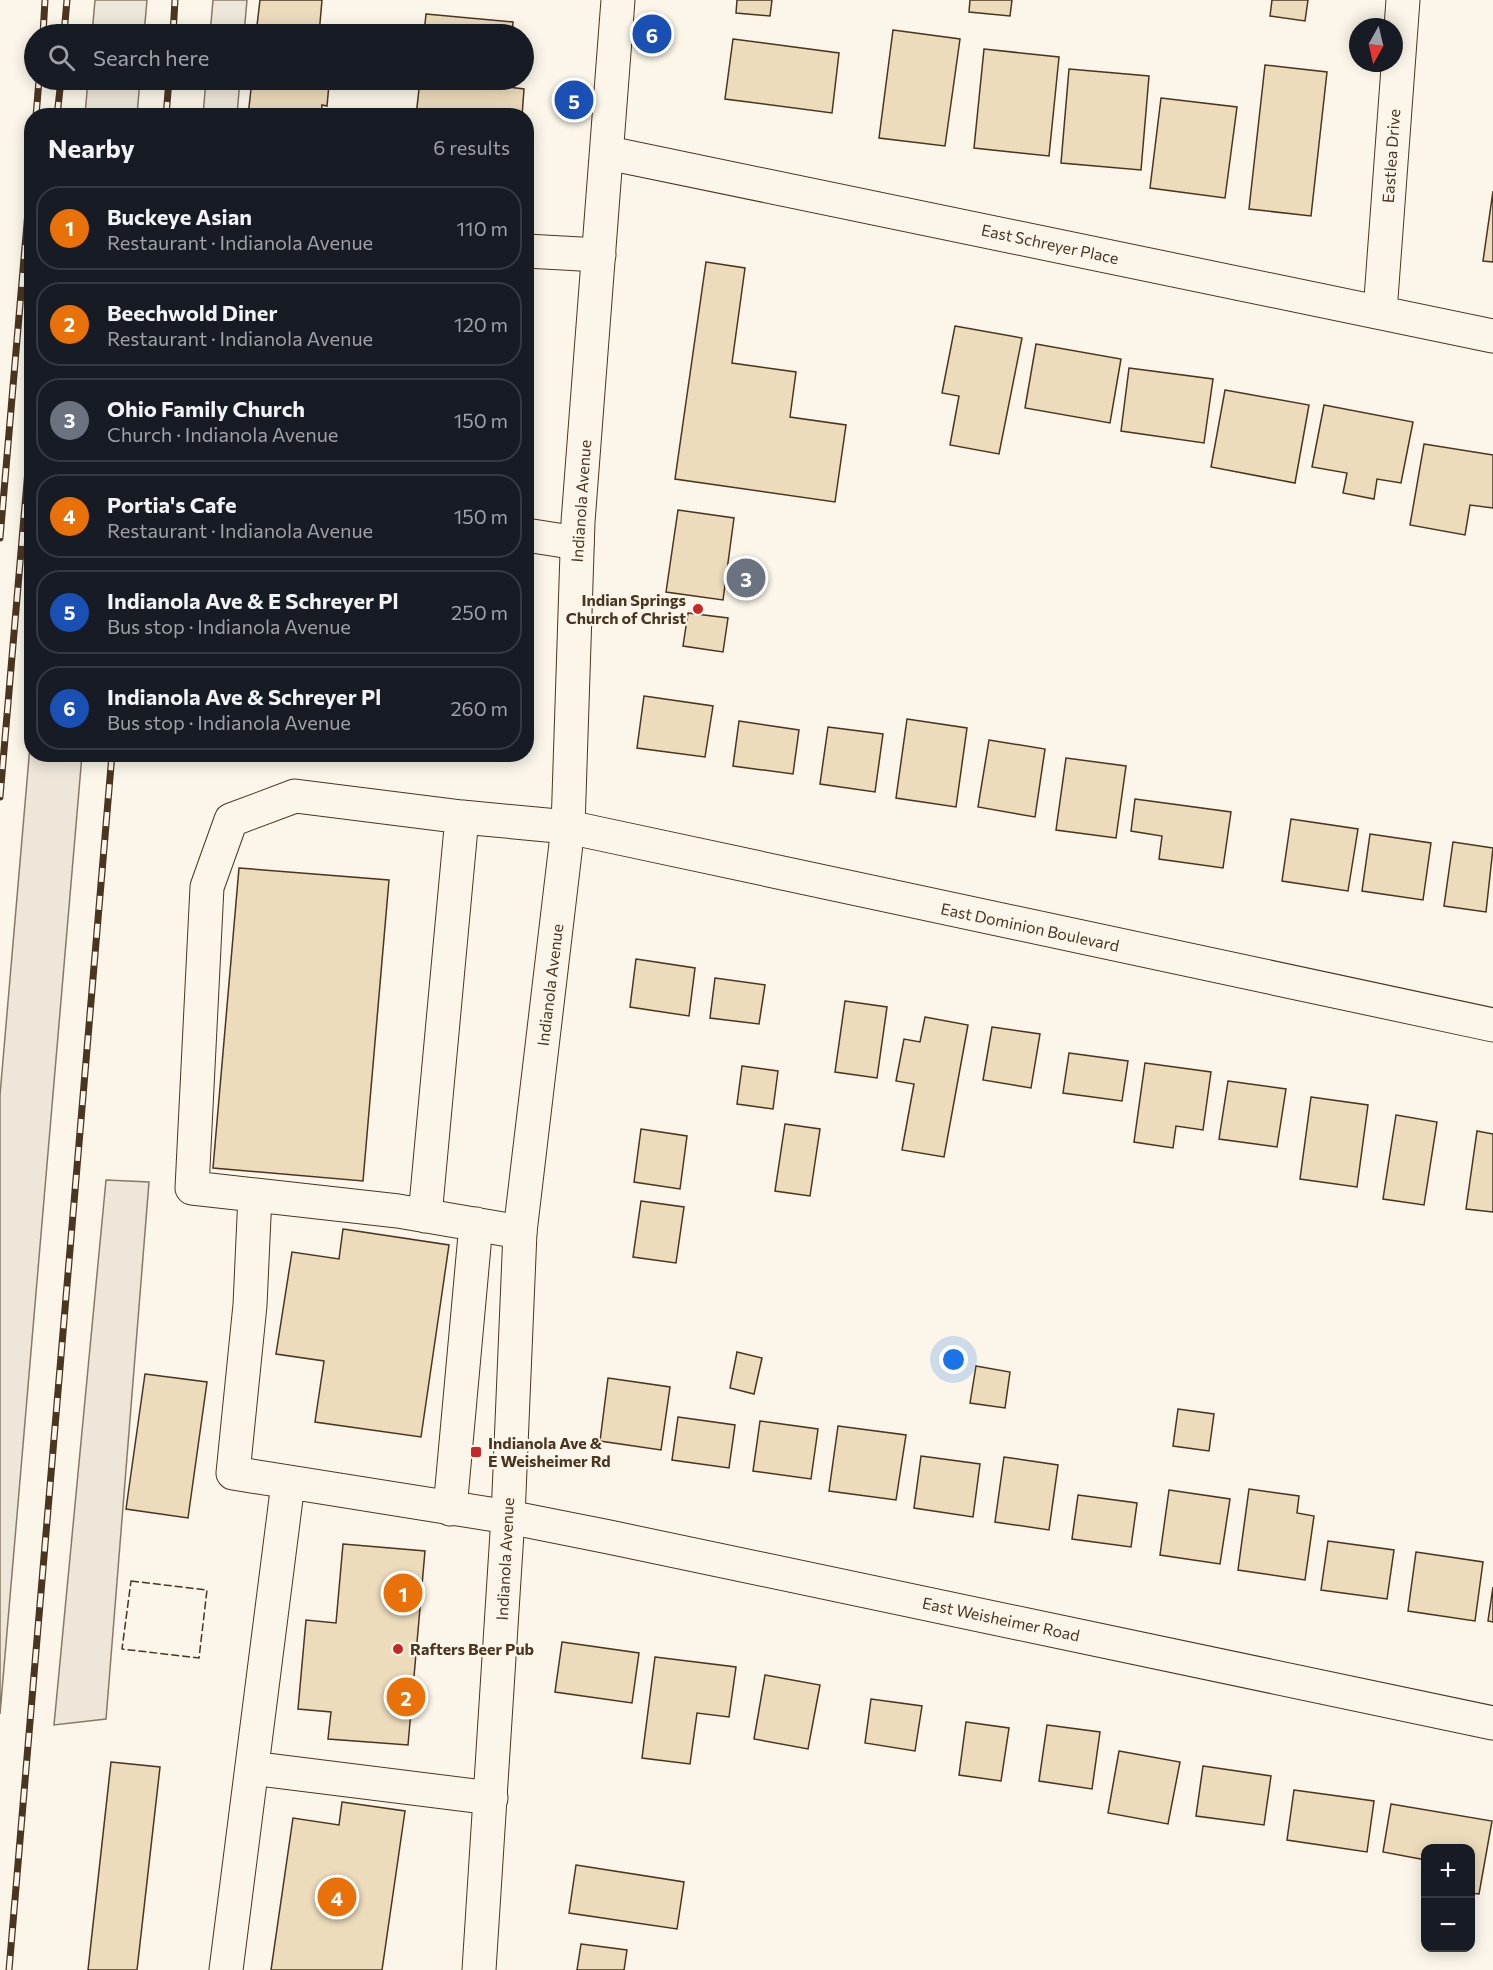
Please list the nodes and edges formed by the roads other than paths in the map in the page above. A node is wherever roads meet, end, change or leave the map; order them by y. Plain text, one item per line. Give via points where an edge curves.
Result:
1 (618, 0) edge
2 (1403, 0) edge
3 (608, 153) junction
4 (534, 251) edge
5 (599, 255) junction
6 (1380, 312) junction
7 (1493, 336) edge
8 (534, 536) edge
9 (578, 543) junction
10 (462, 817) junction
11 (568, 827) junction
12 (1493, 1024) edge
13 (255, 1196) junction
14 (425, 1216) junction
15 (476, 1224) junction
16 (520, 1232) junction
17 (288, 1483) junction
18 (450, 1509) junction
19 (508, 1517) junction
20 (1493, 1723) edge
21 (252, 1768) junction
22 (491, 1798) junction
23 (226, 1970) edge
24 (479, 1970) edge

1 - 3 street, Indianola Avenue
2 - 6 street, Eastlea Drive
3 - 5 street, Indianola Avenue
3 - 6 street, East Schreyer Place
4 - 5 street
5 - 9 street, Indianola Avenue
6 - 7 street, East Schreyer Place
8 - 9 street
9 - 11 street, Indianola Avenue
10 - 11 street, East Dominion Boulevard
10 - 13 street, East Dominion Boulevard via 295,796 231,820 207,887 192,1188
10 - 14 street
11 - 12 street, East Dominion Boulevard
11 - 16 street, Indianola Avenue
13 - 14 street
13 - 17 street, East Weisheimer Road via 250,1305 233,1473
14 - 15 street
15 - 16 street
15 - 18 street
16 - 19 street, Indianola Avenue
17 - 18 street, East Weisheimer Road
17 - 21 street
18 - 19 street, East Weisheimer Road
19 - 20 street, East Weisheimer Road
19 - 22 street, Indianola Avenue
21 - 22 street
21 - 23 street
22 - 24 street, Indianola Avenue

